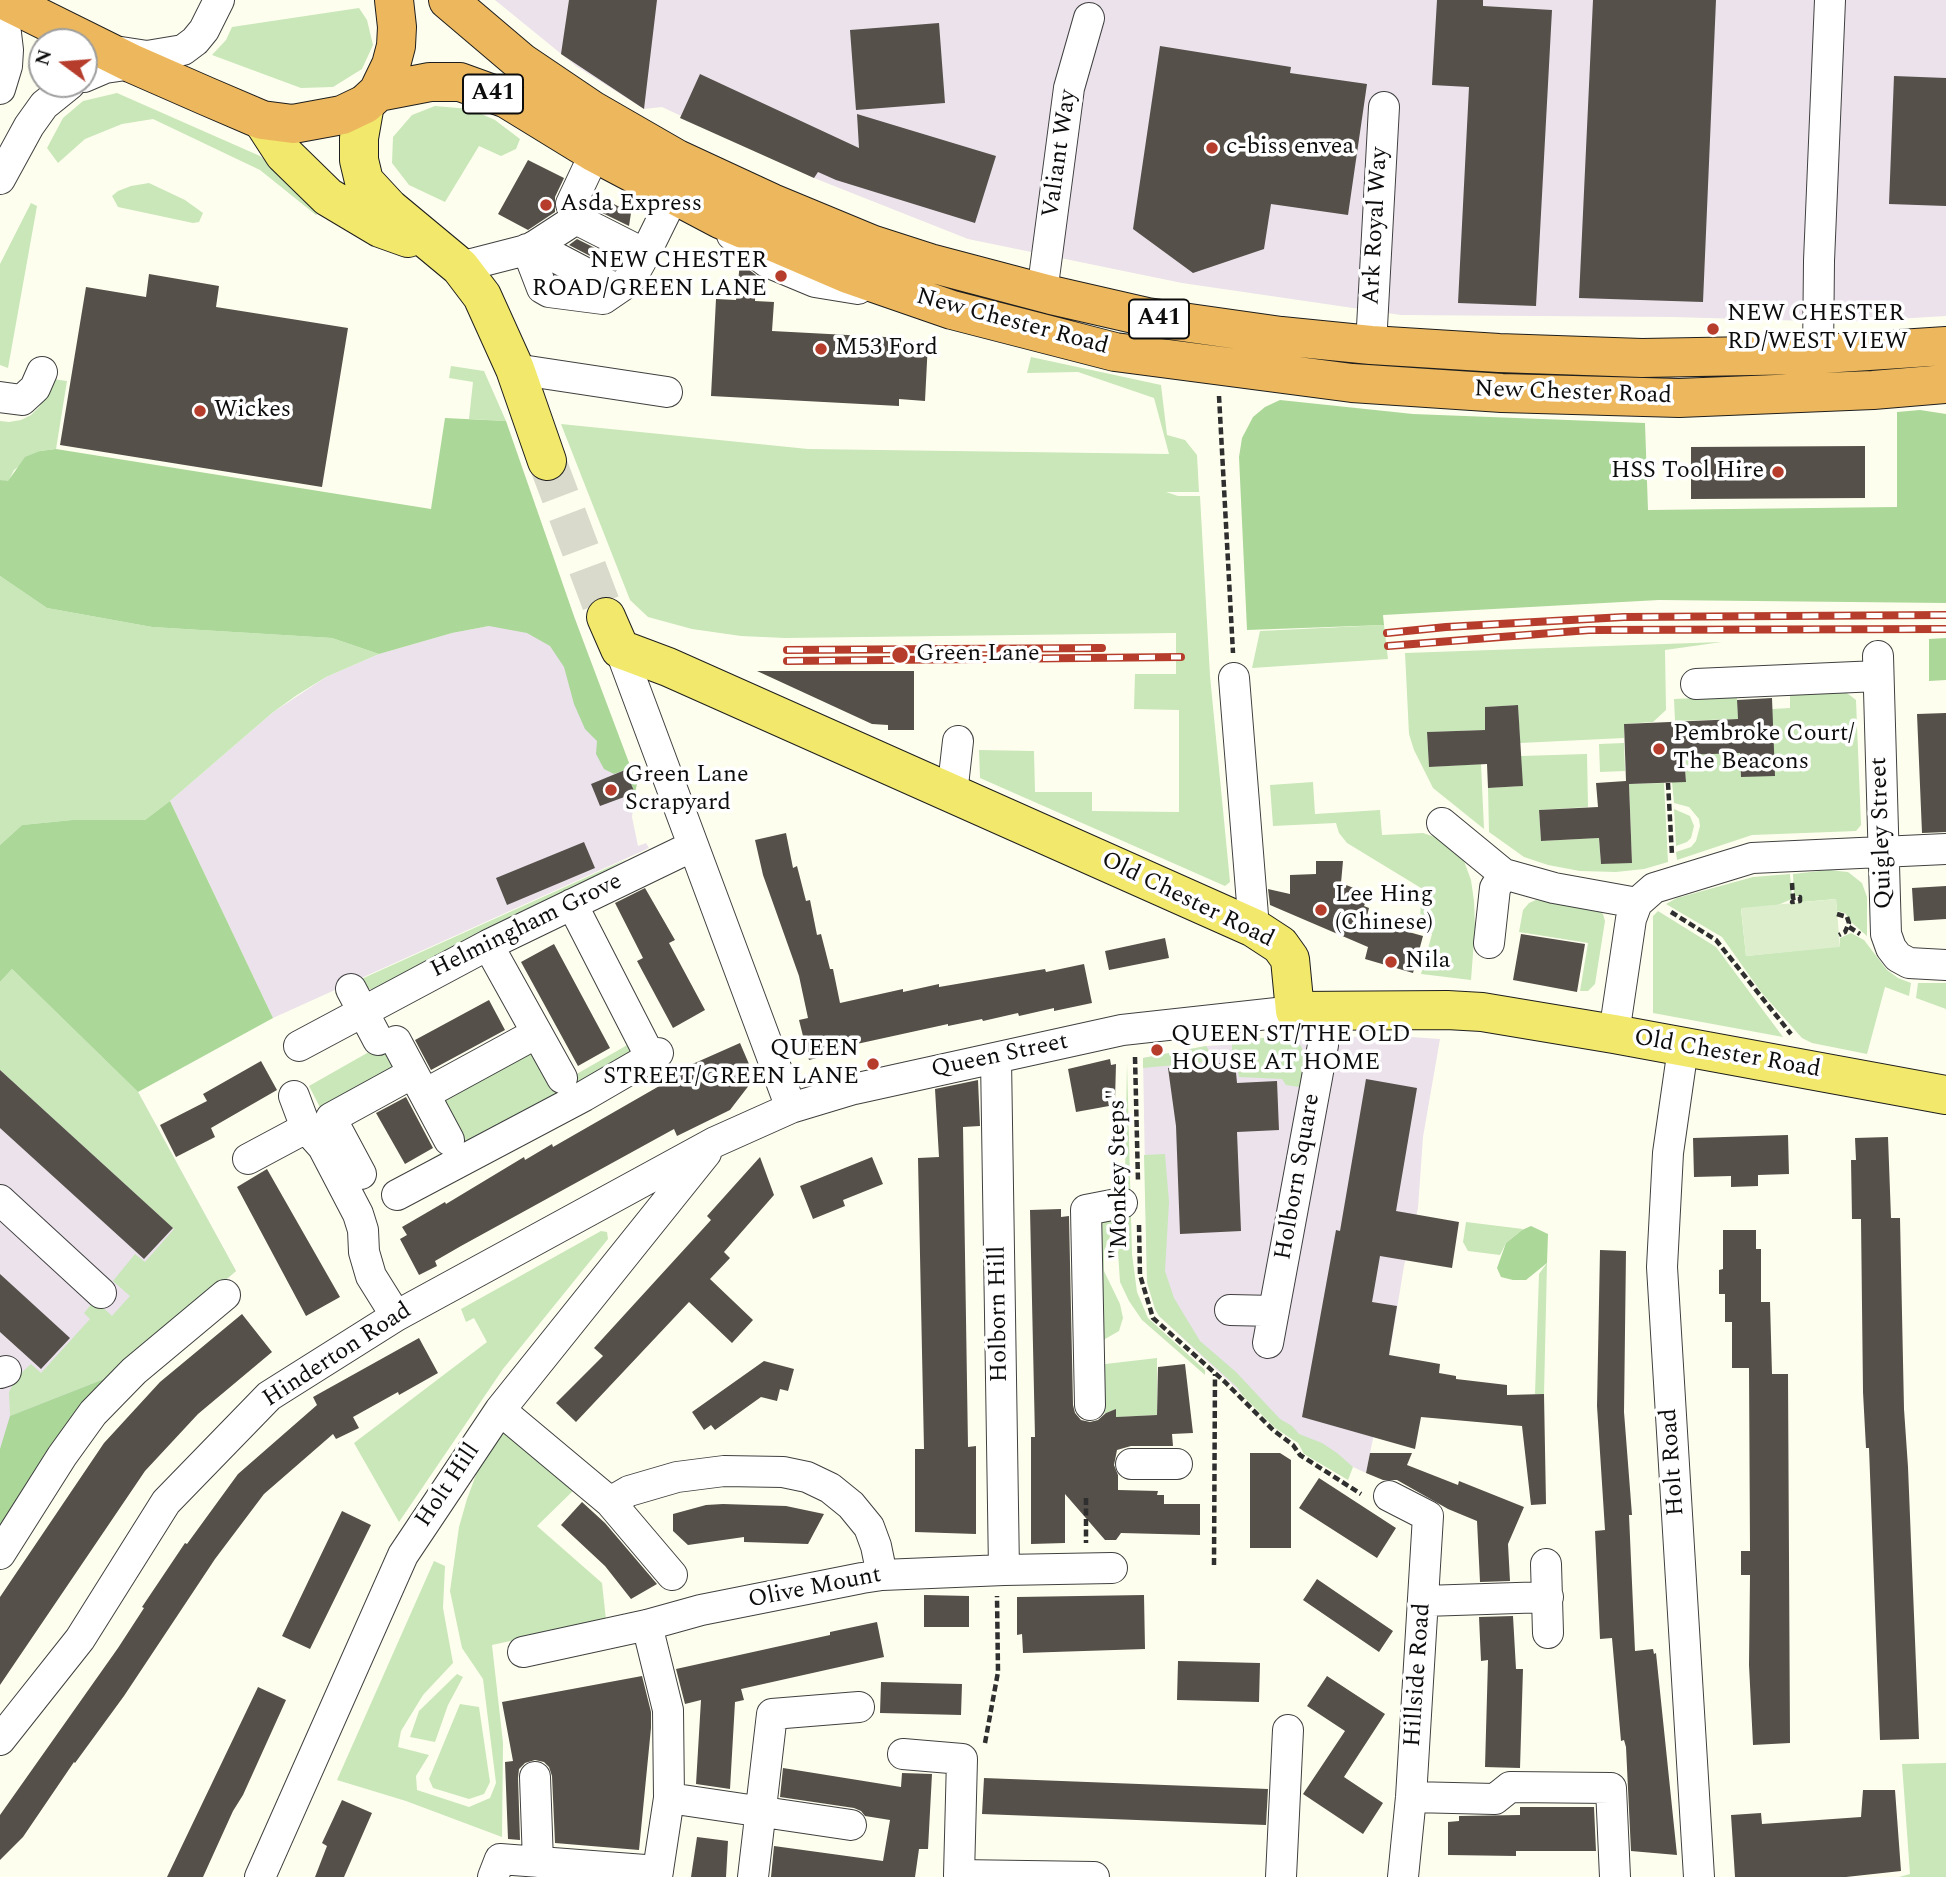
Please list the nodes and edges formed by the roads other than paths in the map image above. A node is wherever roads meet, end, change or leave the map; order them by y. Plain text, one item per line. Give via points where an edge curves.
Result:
1 (3, 0) edge
2 (219, 0) edge
3 (394, 0) edge
4 (448, 0) edge
5 (1830, 0) edge
6 (1089, 18) dead end
7 (43, 28) edge
8 (98, 61) edge
9 (98, 62) edge
10 (0, 89) edge
11 (53, 98) edge
12 (372, 98) junction
13 (1384, 107) dead end
14 (262, 120) junction
15 (595, 153) junction
16 (0, 180) edge
17 (686, 201) junction
18 (576, 219) junction
19 (530, 248) junction
20 (645, 254) junction
21 (446, 257) junction
22 (1042, 293) junction
23 (1371, 345) junction
24 (1946, 346) edge
25 (1818, 355) junction
26 (515, 369) junction
27 (42, 372) dead end
28 (1946, 384) edge
29 (1887, 389) junction
30 (667, 392) dead end
31 (0, 397) edge
32 (1946, 397) edge
33 (547, 461) tunnel mouth
34 (613, 633) joint
35 (1234, 678) road end
36 (1696, 684) dead end
37 (958, 741) dead end
38 (952, 794) junction
39 (1442, 823) dead end
40 (693, 846) junction
41 (1946, 849) edge
42 (1883, 850) junction
43 (1504, 874) junction
44 (1640, 899) junction
45 (572, 904) junction
46 (1254, 928) junction
47 (1489, 943) dead end
48 (488, 945) junction
49 (1946, 965) edge
50 (357, 1000) junction
51 (1309, 1011) junction
52 (537, 1033) junction
53 (1614, 1034) junction
54 (299, 1046) dead end
55 (1683, 1048) junction
56 (996, 1059) junction
57 (562, 1078) dead end
58 (419, 1084) junction
59 (1946, 1095) edge
60 (294, 1096) dead end
61 (791, 1108) junction
62 (306, 1128) junction
63 (449, 1140) dead end
64 (715, 1142) junction
65 (248, 1159) dead end
66 (361, 1174) dead end
67 (397, 1195) dead end
68 (0, 1200) edge
69 (1133, 1206) road end
70 (101, 1293) dead end
71 (225, 1294) dead end
72 (1230, 1310) dead end
73 (1275, 1311) junction
74 (396, 1316) junction
75 (1268, 1343) dead end
76 (1090, 1405) dead end
77 (500, 1410) junction
78 (1131, 1464) dead end
79 (1177, 1464) dead end
80 (1379, 1498) road end
81 (610, 1502) junction
82 (0, 1554) edge
83 (1546, 1564) dead end
84 (1099, 1569) road end
85 (1000, 1570) junction
86 (672, 1574) dead end
87 (882, 1575) junction
88 (1548, 1597) junction
89 (1424, 1601) junction
90 (647, 1625) junction
91 (1548, 1633) dead end
92 (523, 1652) dead end
93 (859, 1707) dead end
94 (1288, 1730) dead end
95 (0, 1740) edge
96 (903, 1754) dead end
97 (535, 1777) dead end
98 (1411, 1797) junction
99 (669, 1798) junction
100 (759, 1811) junction
101 (851, 1825) dead end
102 (538, 1862) junction
103 (497, 1868) edge
104 (658, 1874) edge
105 (958, 1876) edge
106 (260, 1877) edge
107 (752, 1877) edge
108 (1094, 1877) edge
109 (1281, 1877) edge
110 (1403, 1877) edge
111 (1615, 1877) edge
112 (1699, 1877) edge

1 - 7 highway, A41
1 - 10 street via 8,50
2 - 8 street via 204,30 183,50
3 - 12 highway via 396,46
4 - 22 highway, New Chester Road / A41 via 521,62 677,159 871,244
5 - 25 street
6 - 22 street, Valiant Way via 1069,88
9 - 14 highway, A41 via 133,64
11 - 16 street via 29,126
12 - 14 highway, A41 via 342,115 318,121
12 - 15 highway, New Chester Road / A41 via 430,82 460,82 507,99
12 - 21 main road via 359,138 364,181
13 - 23 street, Ark Royal Way
14 - 21 main road via 284,154 328,197 380,228
15 - 17 highway, New Chester Road / A41
15 - 18 street via 571,204
17 - 20 street
17 - 29 highway, New Chester Road / A41 via 848,274 930,303 1115,352 1352,383 1502,393 1679,398
18 - 19 street
18 - 20 street
19 - 20 street via 612,287 622,286 632,277
19 - 21 street
21 - 26 main road via 482,296
22 - 23 highway, New Chester Road / A41 via 1147,317
23 - 25 highway, New Chester Road / A41 via 1642,358
24 - 25 highway, New Chester Road / A41
26 - 30 street
26 - 33 main road
27 - 31 street via 35,388 22,400
28 - 29 highway, New Chester Road / A41
29 - 32 street
34 - 38 main road, Old Chester Road via 668,667
34 - 40 street
35 - 46 street via 1246,710 1255,770
36 - 42 street, Quigley Street via 1878,666
37 - 38 street
38 - 46 main road, Old Chester Road
39 - 43 street
40 - 45 street, Helmingham Grove
40 - 61 street
41 - 42 street
42 - 44 street via 1752,858 1654,888
42 - 49 street, Quigley Street via 1886,934 1891,948 1909,963
43 - 44 street via 1554,888
43 - 47 street via 1494,888
44 - 53 street via 1631,919
45 - 48 street, Helmingham Grove
45 - 67 street via 654,1054
46 - 51 main road, Old Chester Road via 1280,945 1290,959
48 - 50 street, Helmingham Grove
48 - 52 street
50 - 54 street, Helmingham Grove
50 - 58 street
51 - 53 main road, Old Chester Road via 1482,1012
51 - 56 street, Queen Street via 1135,1028
51 - 73 street, Holborn Square via 1323,1045
52 - 57 street
52 - 58 street
53 - 55 main road, Old Chester Road
55 - 59 main road, Old Chester Road
55 - 112 street, Holt Road via 1668,1153 1662,1268
56 - 61 street, Queen Street via 853,1089
56 - 85 street, Holborn Hill
58 - 63 street
58 - 66 street via 331,1118
60 - 62 street
61 - 64 street, Queen Street
62 - 65 street
62 - 74 street via 323,1147 358,1214 371,1276
64 - 74 street, Hinderton Road
64 - 77 street, Holt Hill
68 - 70 street
69 - 76 street via 1086,1210
71 - 82 street via 134,1371 93,1413
72 - 73 street
73 - 75 street, Holborn Square
74 - 95 street, Hinderton Road via 269,1396 166,1502 80,1639
77 - 81 street
77 - 106 street, Holt Hill via 403,1555
78 - 79 street
80 - 89 street, Hillside Road via 1428,1516
81 - 86 street
81 - 87 street via 629,1491 677,1477 724,1471 783,1472 807,1478 830,1488 869,1527
83 - 88 street
84 - 85 street, Olive Mount
85 - 87 street, Olive Mount
87 - 90 street, Olive Mount
88 - 89 street
88 - 91 street
89 - 98 street, Hillside Road
90 - 92 street, Olive Mount
90 - 99 street via 668,1710
93 - 100 street via 772,1714
94 - 109 street
96 - 105 street via 962,1759
97 - 102 street
98 - 110 street, Hillside Road
98 - 111 street via 1495,1799 1510,1787 1611,1788
99 - 100 street
99 - 104 street
100 - 101 street
100 - 107 street
102 - 103 street
102 - 104 street
105 - 108 street

